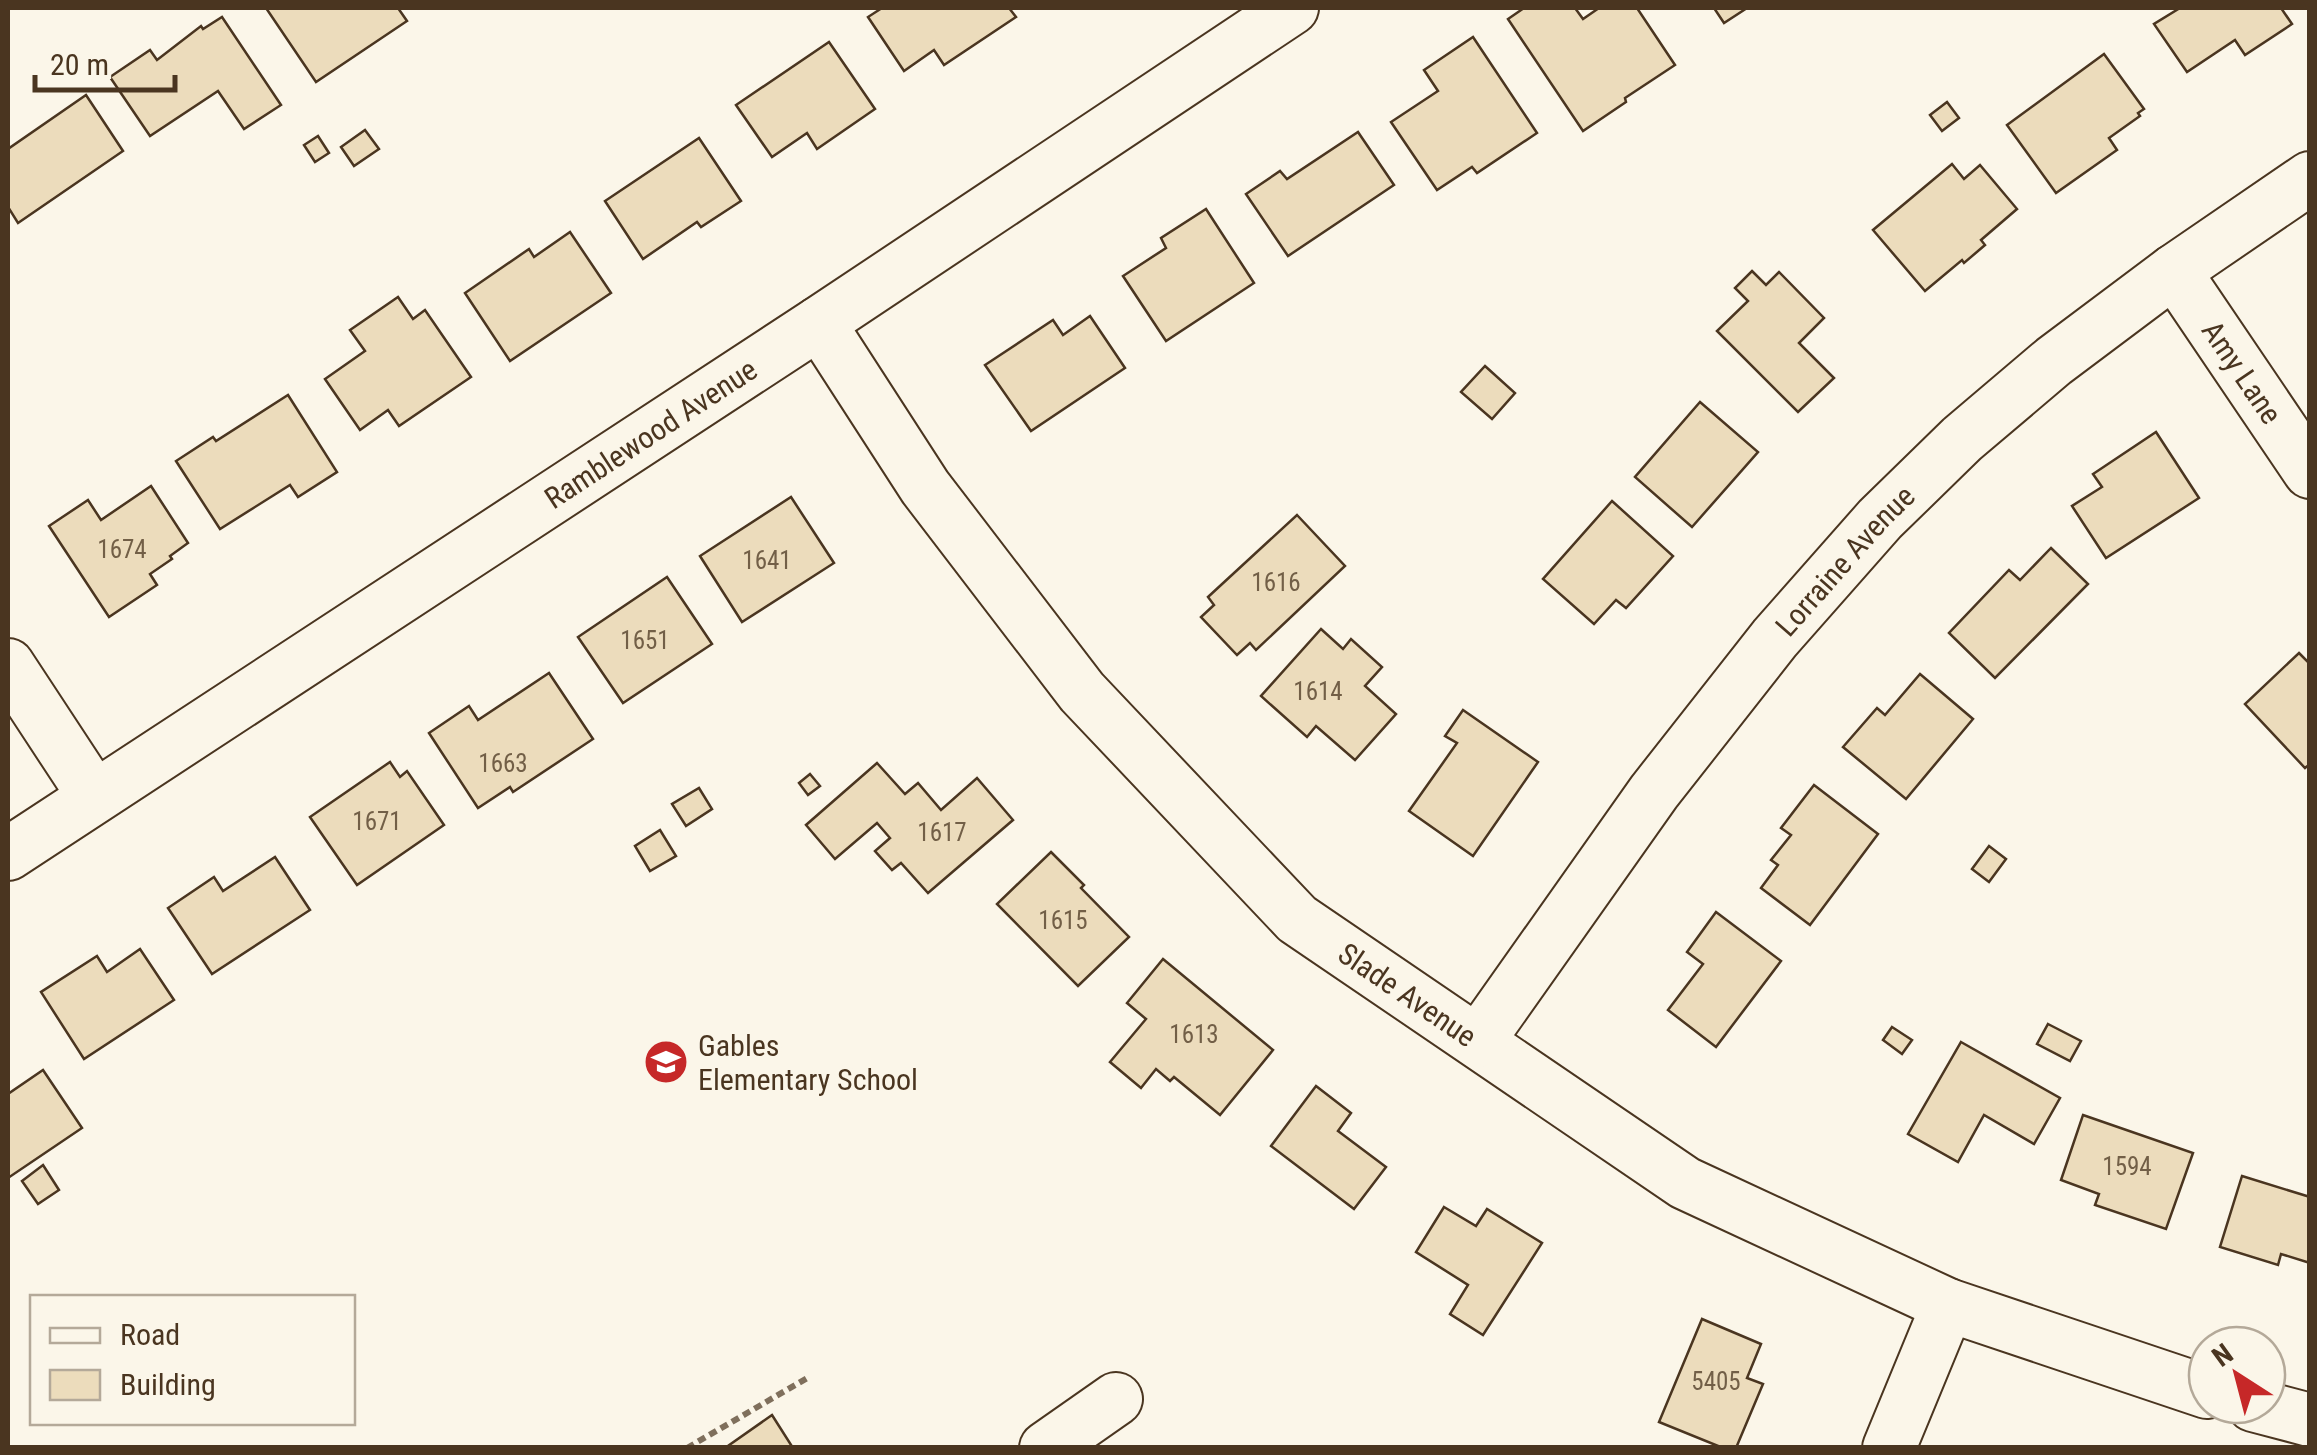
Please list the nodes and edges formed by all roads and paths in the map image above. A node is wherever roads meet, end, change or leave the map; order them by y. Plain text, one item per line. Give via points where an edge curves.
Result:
1 (1292, 8) edge
2 (2310, 178) edge
3 (2174, 272) junction
4 (819, 323) junction
5 (2310, 472) edge
6 (8, 665) edge
7 (94, 796) junction
8 (8, 854) edge
9 (1478, 1041) junction
10 (1948, 1306) junction
11 (809, 1377) dead end
12 (2187, 1385) edge
13 (1116, 1398) dead end
14 (686, 1448) edge
15 (1046, 1448) edge
16 (1888, 1448) edge

1 - 4 street, Ramblewood Avenue
2 - 3 street, Lorraine Avenue
3 - 5 street, Amy Lane
3 - 9 street, Lorraine Avenue via 2054,361 1880,519 1654,792
4 - 7 street, Ramblewood Avenue
4 - 9 street, Slade Avenue via 925,487 1082,692 1297,919
6 - 7 street
7 - 8 street, Ramblewood Avenue
9 - 10 street, Slade Avenue via 1685,1183
10 - 12 street, Slade Avenue
10 - 16 street
11 - 14 path
13 - 15 street

